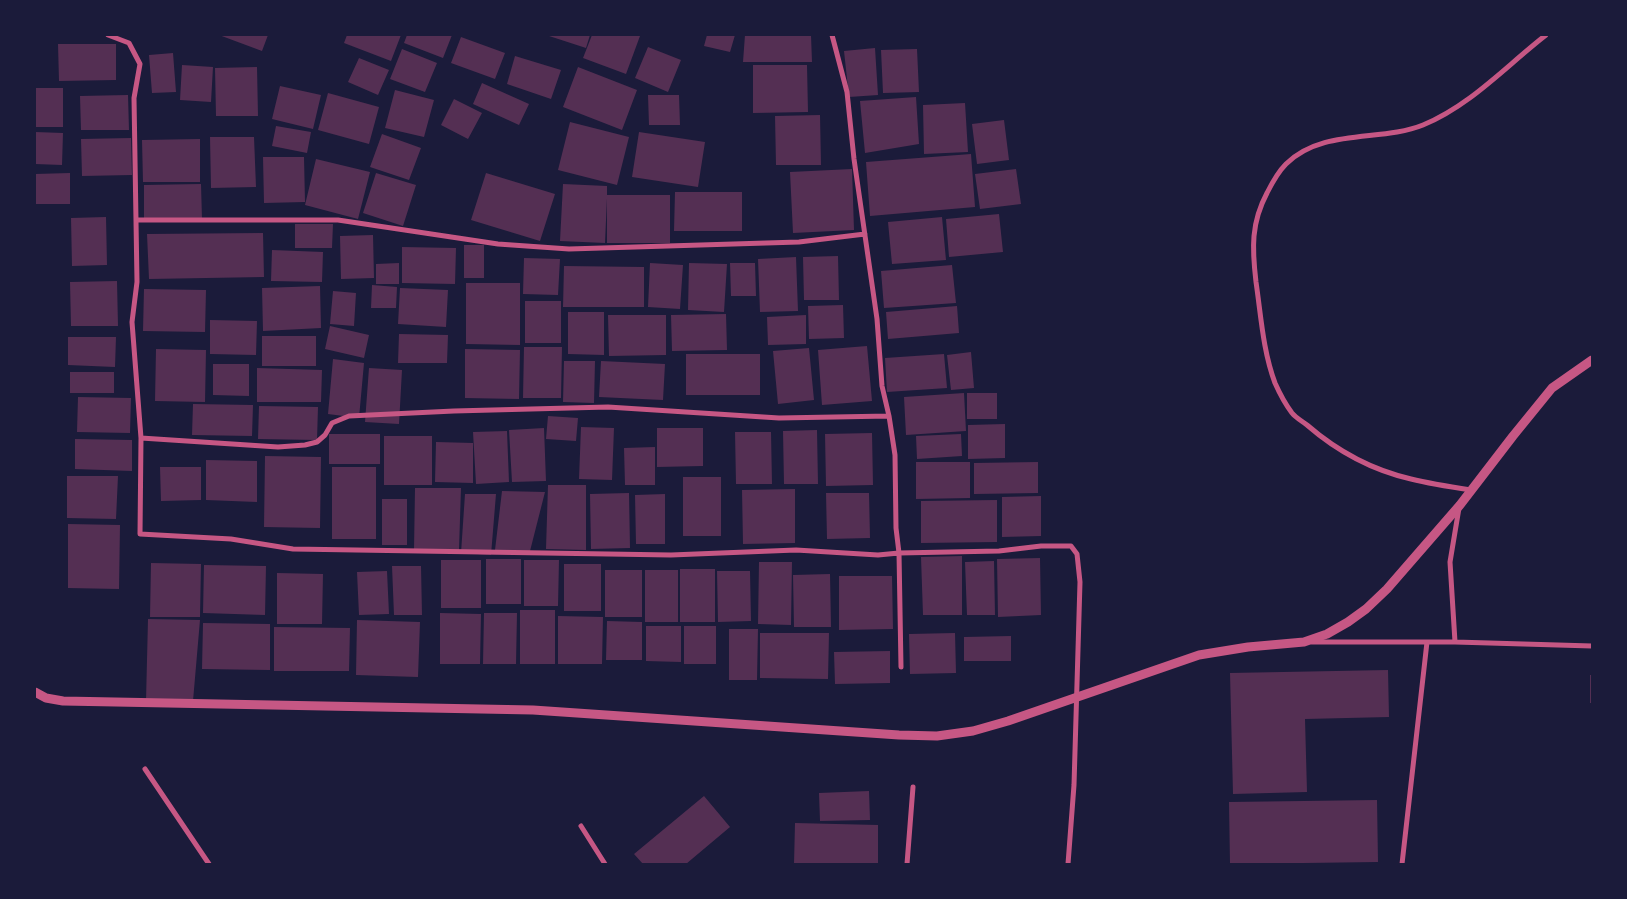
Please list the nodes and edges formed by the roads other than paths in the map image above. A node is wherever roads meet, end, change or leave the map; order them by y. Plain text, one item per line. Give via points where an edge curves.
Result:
1 (108, 35) edge
2 (832, 35) edge
3 (1546, 35) edge
4 (136, 220) junction
5 (865, 234) junction
6 (1592, 360) edge
7 (889, 416) junction
8 (140, 438) junction
9 (1472, 490) junction
10 (1460, 505) junction
11 (899, 553) junction
12 (1304, 642) junction
13 (1427, 642) junction
14 (1455, 642) junction
15 (1592, 646) edge
16 (901, 667) dead end
17 (35, 692) edge
18 (145, 769) dead end
19 (913, 787) dead end
20 (581, 826) dead end
21 (209, 864) edge
22 (605, 864) edge
23 (907, 864) edge
24 (1068, 864) edge
25 (1402, 864) edge

1 - 4 street via 129,43 140,64 134,98
2 - 5 street via 847,92
3 - 9 street via 1468,99 1423,125 1330,141 1307,150 1286,164 1273,182 1254,224 1253,254 1264,341 1276,384 1292,413 1327,442 1362,462 1411,480
4 - 5 street via 338,220 498,244 569,249 799,242
4 - 8 street via 137,282 132,322
5 - 7 street via 882,386
6 - 9 street via 1552,388
7 - 8 street via 779,418 608,407 454,410 349,416 332,423 317,442 305,445 278,447
7 - 11 street via 895,454
8 - 11 street via 140,534 231,539 293,549 671,555 796,550 878,555
9 - 10 street
10 - 12 street via 1366,609 1327,634
10 - 14 street via 1450,562
11 - 16 street
11 - 24 street via 1071,546 1077,554 1080,582 1074,785
12 - 13 street
12 - 17 street via 1199,655 973,732 937,736 533,710 64,701
13 - 14 street
13 - 25 street
14 - 15 street
18 - 21 street
19 - 23 street
20 - 22 street

